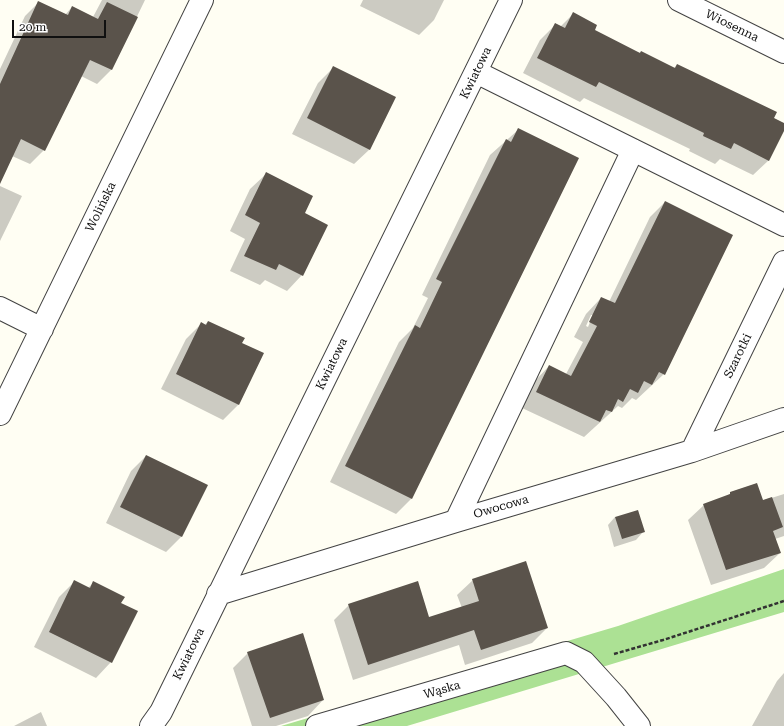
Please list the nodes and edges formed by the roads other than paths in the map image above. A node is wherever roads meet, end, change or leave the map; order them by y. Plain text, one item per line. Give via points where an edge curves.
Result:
1 (202, 0) edge
2 (511, 0) edge
3 (679, 0) edge
4 (784, 52) edge
5 (476, 72) junction
6 (633, 150) junction
7 (784, 225) edge
8 (784, 262) edge
9 (0, 308) edge
10 (42, 329) junction
11 (0, 414) edge
12 (784, 419) edge
13 (692, 451) junction
14 (456, 521) junction
15 (218, 594) junction
16 (151, 726) edge
17 (317, 726) edge
18 (639, 726) edge

1 - 10 street, Wolińska
2 - 5 street, Kwiatowa
3 - 4 street, Wiosenna
5 - 6 street
5 - 15 street, Kwiatowa
6 - 7 street
6 - 14 street
8 - 13 street, Szarotki
9 - 10 street
10 - 11 street, Wolińska
12 - 13 street, Owocowa
13 - 14 street, Owocowa
14 - 15 street, Owocowa
15 - 16 street, Kwiatowa via 161,712
17 - 18 street, Wąska via 566,653 584,662 616,696

